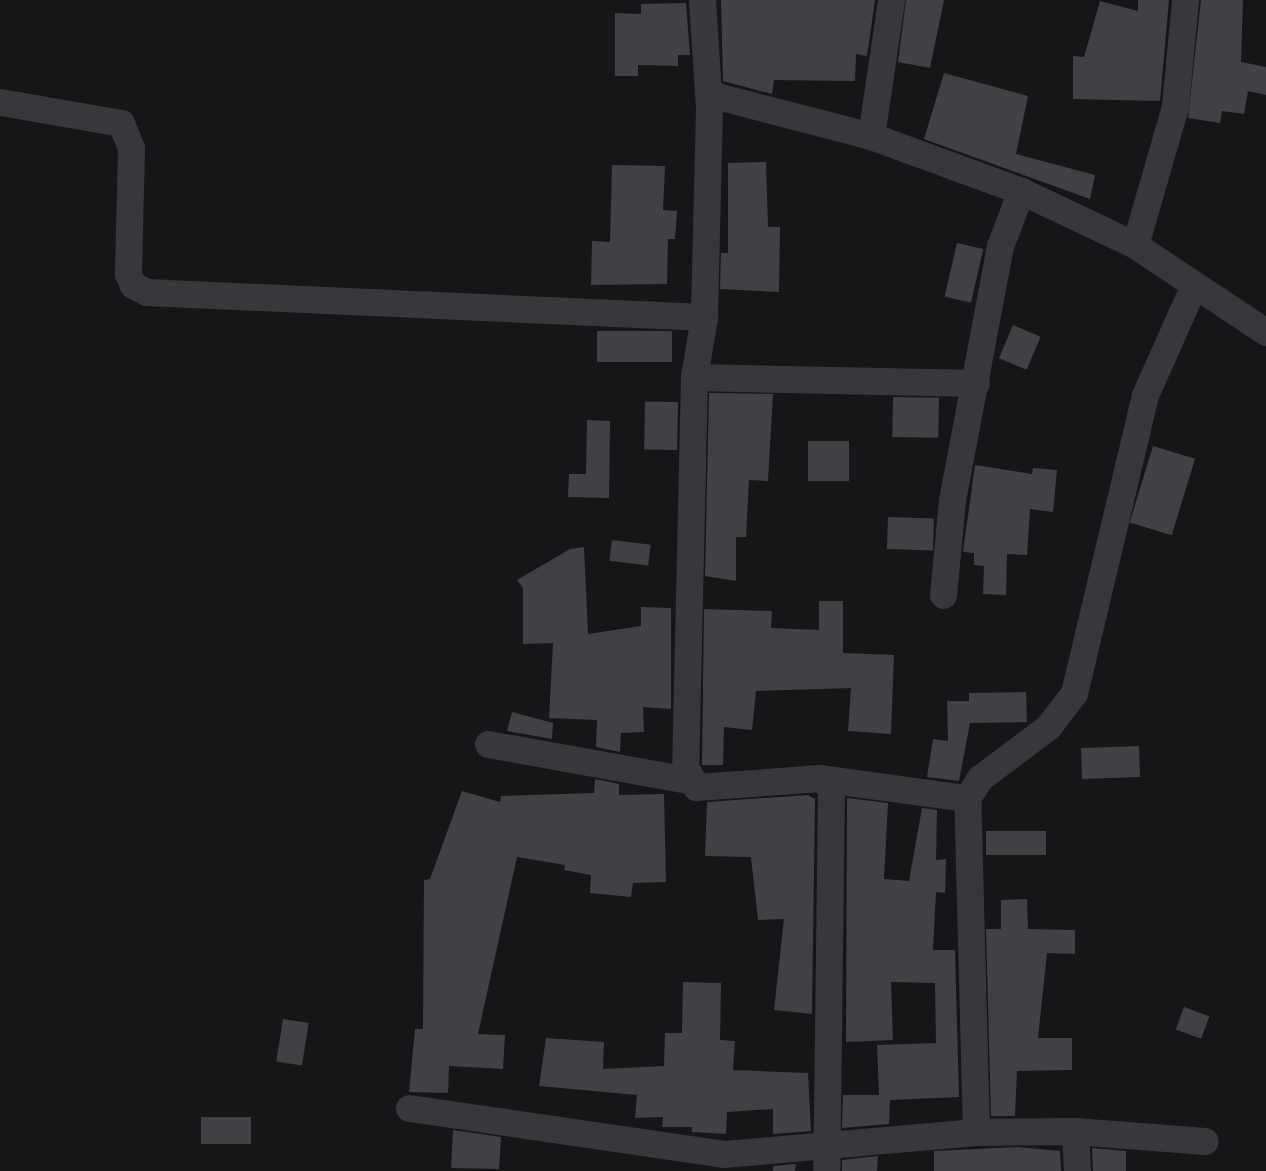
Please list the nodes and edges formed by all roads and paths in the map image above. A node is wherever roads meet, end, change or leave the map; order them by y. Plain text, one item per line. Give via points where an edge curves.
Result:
1 (702, 0) edge
2 (891, 0) edge
3 (1185, 0) edge
4 (710, 101) junction
5 (0, 102) edge
6 (871, 136) junction
7 (1016, 200) junction
8 (1135, 244) junction
9 (1184, 304) junction
10 (704, 317) junction
11 (1266, 332) edge
12 (694, 377) junction
13 (976, 383) junction
14 (943, 595) dead end
15 (488, 744) dead end
16 (826, 779) junction
17 (688, 780) junction
18 (967, 798) junction
19 (409, 1108) dead end
20 (1076, 1131) junction
21 (976, 1132) junction
22 (1205, 1141) dead end
23 (825, 1158) edge
24 (1077, 1171) edge

1 - 4 street
2 - 6 street
3 - 8 street via 1174,106
4 - 6 street
4 - 10 street
5 - 10 street via 121,123 131,148 128,274 131,284 146,292
6 - 7 street
7 - 8 street
7 - 13 street via 1000,246
8 - 9 street
9 - 11 street
9 - 18 street via 1145,395 1074,693 1048,727 980,778
10 - 12 street
12 - 13 street
12 - 17 street
13 - 14 street via 952,500
15 - 17 street
16 - 17 street via 701,787
16 - 18 street
16 - 23 street via 831,798
18 - 21 street
19 - 23 street via 724,1154
20 - 21 street
20 - 22 street
20 - 24 street
21 - 23 street

